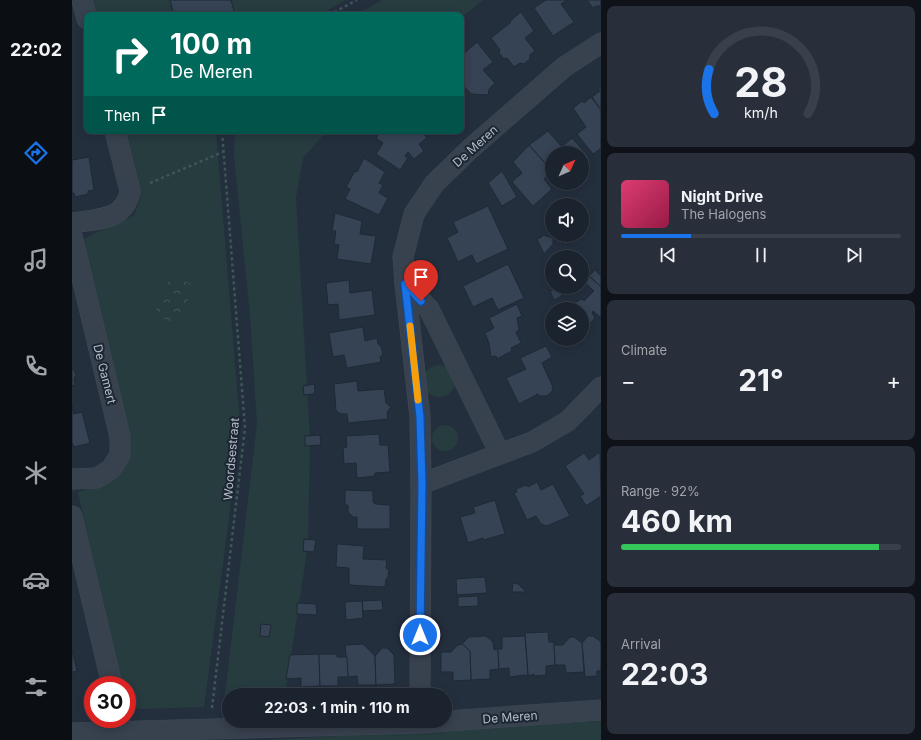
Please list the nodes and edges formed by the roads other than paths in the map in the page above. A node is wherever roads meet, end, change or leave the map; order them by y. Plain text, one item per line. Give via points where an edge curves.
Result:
1 (82, 0) edge
2 (85, 12) edge
3 (601, 43) edge
4 (116, 134) edge
5 (72, 223) edge
6 (72, 236) edge
7 (405, 284) junction
8 (601, 387) edge
9 (500, 454) junction
10 (72, 479) edge
11 (422, 484) junction
12 (72, 516) edge
13 (110, 676) edge
14 (420, 688) edge
15 (601, 710) edge
16 (452, 720) edge
17 (136, 726) edge
18 (103, 728) edge
19 (239, 728) edge
20 (72, 733) edge

1 - 2 street
3 - 7 street, De Meren via 564,67 470,148 434,184 414,214 403,257
4 - 5 street via 130,191 128,199 122,209 112,217
6 - 10 street, De Gamert via 120,437 120,454 111,469 97,478
7 - 9 street via 429,309
7 - 11 street, De Meren via 420,417
8 - 9 street via 568,421 532,442
9 - 11 street
11 - 14 street, De Meren
12 - 13 street
15 - 16 street, De Meren
17 - 19 street, De Meren
18 - 20 street

